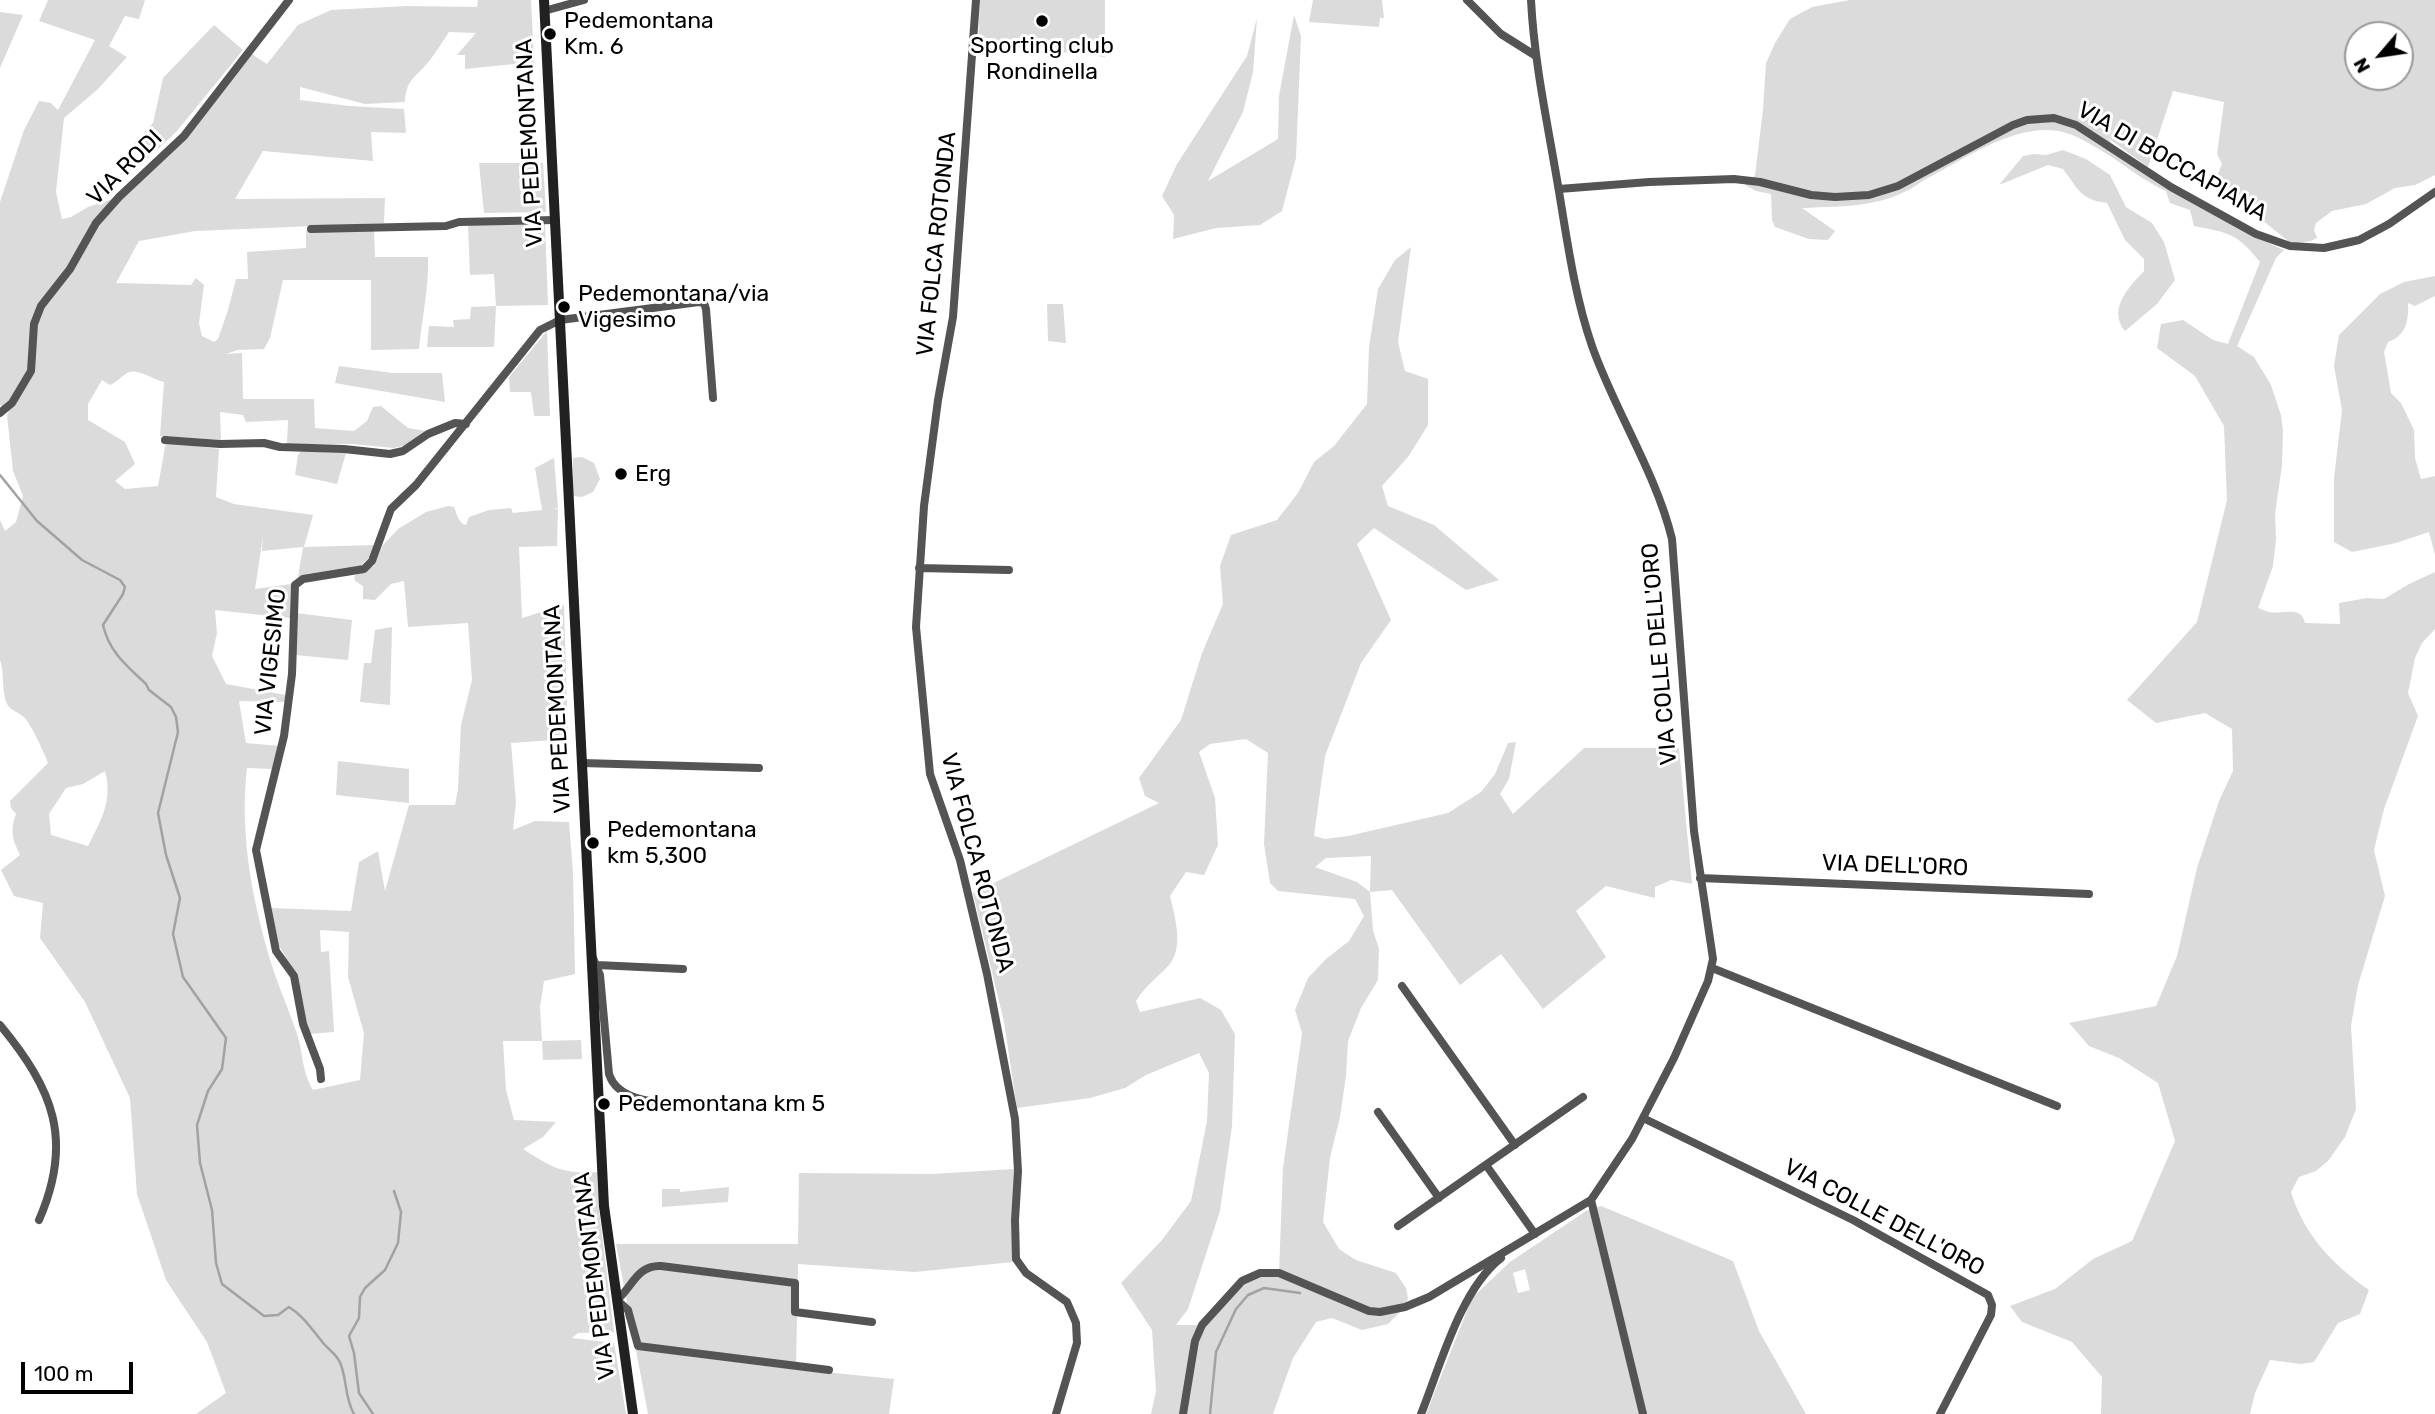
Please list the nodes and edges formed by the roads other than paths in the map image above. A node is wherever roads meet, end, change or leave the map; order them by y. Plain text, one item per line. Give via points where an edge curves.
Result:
1 (289, 0) edge
2 (584, 0) edge
3 (976, 0) edge
4 (1467, 0) edge
5 (1531, 0) edge
6 (544, 5) edge
7 (1535, 56) junction
8 (1559, 189) junction
9 (2435, 192) edge
10 (555, 220) junction
11 (311, 229) dead end
12 (560, 320) junction
13 (713, 398) dead end
14 (0, 413) edge
15 (466, 424) junction
16 (165, 440) dead end
17 (919, 568) junction
18 (1009, 570) dead end
19 (582, 763) junction
20 (760, 768) dead end
21 (1700, 878) junction
22 (2089, 894) dead end
23 (595, 961) junction
24 (1712, 968) junction
25 (683, 969) dead end
26 (1402, 986) dead end
27 (0, 1025) edge
28 (321, 1079) dead end
29 (1583, 1097) dead end
30 (673, 1103) dead end
31 (2056, 1106) dead end
32 (1378, 1112) dead end
33 (1643, 1118) junction
34 (1515, 1145) junction
35 (1486, 1165) junction
36 (1439, 1198) junction
37 (1591, 1200) junction
38 (39, 1220) dead end
39 (1398, 1226) dead end
40 (1535, 1234) junction
41 (1520, 1244) junction
42 (617, 1300) junction
43 (872, 1322) dead end
44 (829, 1370) dead end
45 (633, 1414) edge
46 (1056, 1414) edge
47 (1183, 1414) edge
48 (1421, 1414) edge
49 (1643, 1414) edge
50 (1940, 1414) edge

1 - 14 street, VIA RODI via 184,136 96,223 75,262 41,306 34,324 31,371 12,403
2 - 6 street
3 - 17 street, VIA FOLCA ROTONDA via 953,317 938,400
4 - 7 street via 1501,34
5 - 7 street, VIA COLLE DELL'ORO
6 - 10 street, VIA PEDEMONTANA
7 - 8 street, VIA COLLE DELL'ORO
8 - 9 street, VIA DI BOCCAPIANA via 1734,178 1811,195 1869,195 1898,186 2013,125 2054,118 2076,125 2144,171 2256,234 2290,246 2324,247 2358,240
8 - 21 street, VIA COLLE DELL'ORO via 1591,342 1672,539
10 - 11 street
10 - 12 street, VIA PEDEMONTANA
12 - 13 street via 704,303
12 - 15 street, VIA VIGESIMO via 540,330
12 - 19 street, VIA PEDEMONTANA
15 - 16 street via 455,423 390,454
15 - 28 street, VIA VIGESIMO via 391,509 372,561 364,569 295,584 292,674 284,736 256,850 276,951 294,976
17 - 18 street
17 - 46 street, VIA FOLCA ROTONDA via 916,627 930,774 960,860 1015,1119 1016,1259 1026,1273 1067,1302 1076,1323 1077,1343
19 - 20 street
19 - 23 street, VIA PEDEMONTANA
21 - 22 street, VIA DELL'ORO
21 - 24 street, VIA COLLE DELL'ORO via 1713,949
23 - 25 street
23 - 30 street via 612,1082 635,1098
23 - 42 street, VIA PEDEMONTANA via 604,1210
24 - 31 street
24 - 33 street, VIA COLLE DELL'ORO
26 - 34 street
27 - 38 street via 37,1077 54,1123 56,1167
29 - 34 street
32 - 36 street
33 - 37 street, VIA COLLE DELL'ORO
33 - 50 street, VIA COLLE DELL'ORO via 1853,1220 1985,1293 1991,1315
34 - 35 street
35 - 36 street
35 - 40 street
36 - 39 street
37 - 40 street, VIA COLLE DELL'ORO
37 - 49 street
40 - 41 street, VIA COLLE DELL'ORO
41 - 47 street, VIA COLLE DELL'ORO via 1419,1302 1380,1312 1328,1296 1286,1275 1251,1276 1202,1325 1195,1341
41 - 48 street via 1494,1264 1472,1291
42 - 43 street via 642,1270 661,1266 795,1283 795,1312
42 - 44 street via 628,1310 638,1346
42 - 45 street, VIA PEDEMONTANA

